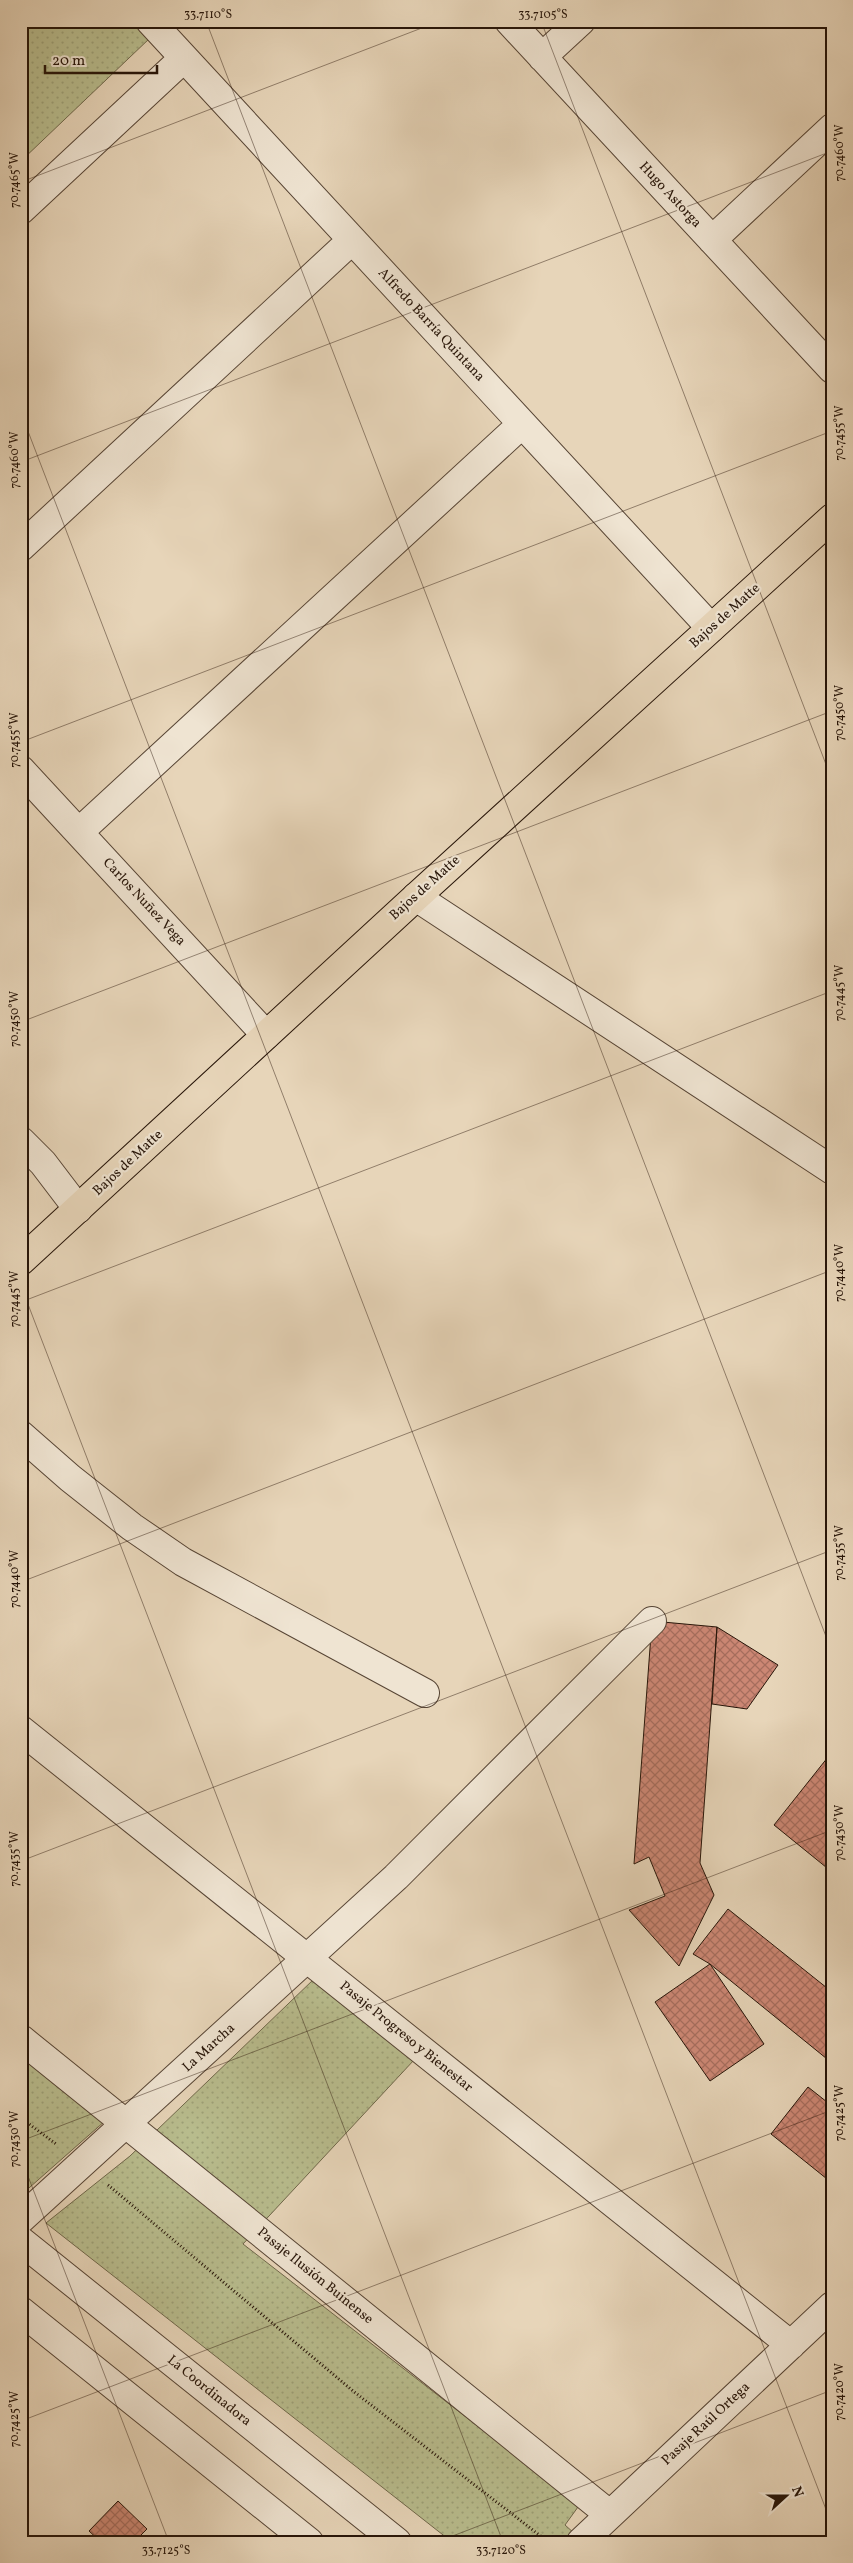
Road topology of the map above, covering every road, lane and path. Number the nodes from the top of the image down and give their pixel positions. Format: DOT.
graph roads {
  1 [pos="150,21"];
  2 [pos="509,21"];
  3 [pos="581,21"];
  4 [pos="542,57"];
  5 [pos="184,58"];
  6 [pos="832,128"];
  7 [pos="21,210"];
  8 [pos="352,240"];
  9 [pos="712,240"];
  10 [pos="832,369"];
  11 [pos="522,424"];
  12 [pos="832,518"];
  13 [pos="21,547"];
  14 [pos="711,628"];
  15 [pos="21,770"];
  16 [pos="79,832"];
  17 [pos="416,897"];
  18 [pos="266,1035"];
  19 [pos="21,1140"];
  20 [pos="832,1170"];
  21 [pos="78,1209"];
  22 [pos="21,1261"];
  23 [pos="21,1435"];
  24 [pos="652,1621"];
  25 [pos="425,1693"];
  26 [pos="21,1730"];
  27 [pos="307,1958"];
  28 [pos="21,2039"];
  29 [pos="21,2118"];
  30 [pos="126,2123"];
  31 [pos="83,2163"];
  32 [pos="21,2219"];
  33 [pos="21,2241"];
  34 [pos="832,2306"];
  35 [pos="21,2312"];
  36 [pos="791,2345"];
  37 [pos="609,2514"];
  38 [pos="309,2542"];
  39 [pos="397,2542"];
  40 [pos="548,2542"];
  41 [pos="581,2542"];
  1 -- 5 [label="street, Alfredo Barría Quintana"];
  2 -- 4 [label="street, Hugo Astorga"];
  3 -- 4 [label="street"];
  4 -- 9 [label="street, Hugo Astorga"];
  5 -- 7 [label="street"];
  5 -- 8 [label="street, Alfredo Barría Quintana"];
  6 -- 9 [label="street"];
  8 -- 11 [label="street, Alfredo Barría Quintana"];
  8 -- 13 [label="street"];
  9 -- 10 [label="street, Hugo Astorga"];
  11 -- 14 [label="street, Alfredo Barría Quintana"];
  11 -- 16 [label="street"];
  12 -- 14 [label="main road, Bajos de Matte"];
  14 -- 17 [label="main road, Bajos de Matte"];
  15 -- 16 [label="street, Carlos Nuñez Vega"];
  16 -- 18 [label="street, Carlos Nuñez Vega"];
  17 -- 18 [label="main road, Bajos de Matte"];
  17 -- 20 [label="street"];
  18 -- 21 [label="main road, Bajos de Matte"];
  19 -- 21 [label="street"];
  21 -- 22 [label="main road, Bajos de Matte"];
  23 -- 25 [label="street"];
  24 -- 27 [label="street, La Marcha"];
  26 -- 27 [label="street, Pasaje Progreso y Bienestar"];
  27 -- 30 [label="street, La Marcha"];
  27 -- 36 [label="street, Pasaje Progreso y Bienestar"];
  28 -- 30 [label="street, Pasaje Ilusión Buinense"];
  29 -- 31 [label="path"];
  30 -- 31 [label="street, La Marcha"];
  30 -- 37 [label="street, Pasaje Ilusión Buinense"];
  31 -- 32 [label="street, La Marcha"];
  31 -- 40 [label="path"];
  33 -- 39 [label="street, La Coordinadora"];
  34 -- 36 [label="street, Pasaje Raúl Ortega"];
  35 -- 38 [label="street"];
  36 -- 37 [label="street, Pasaje Raúl Ortega"];
  37 -- 41 [label="street, Pasaje Raúl Ortega"];
}
